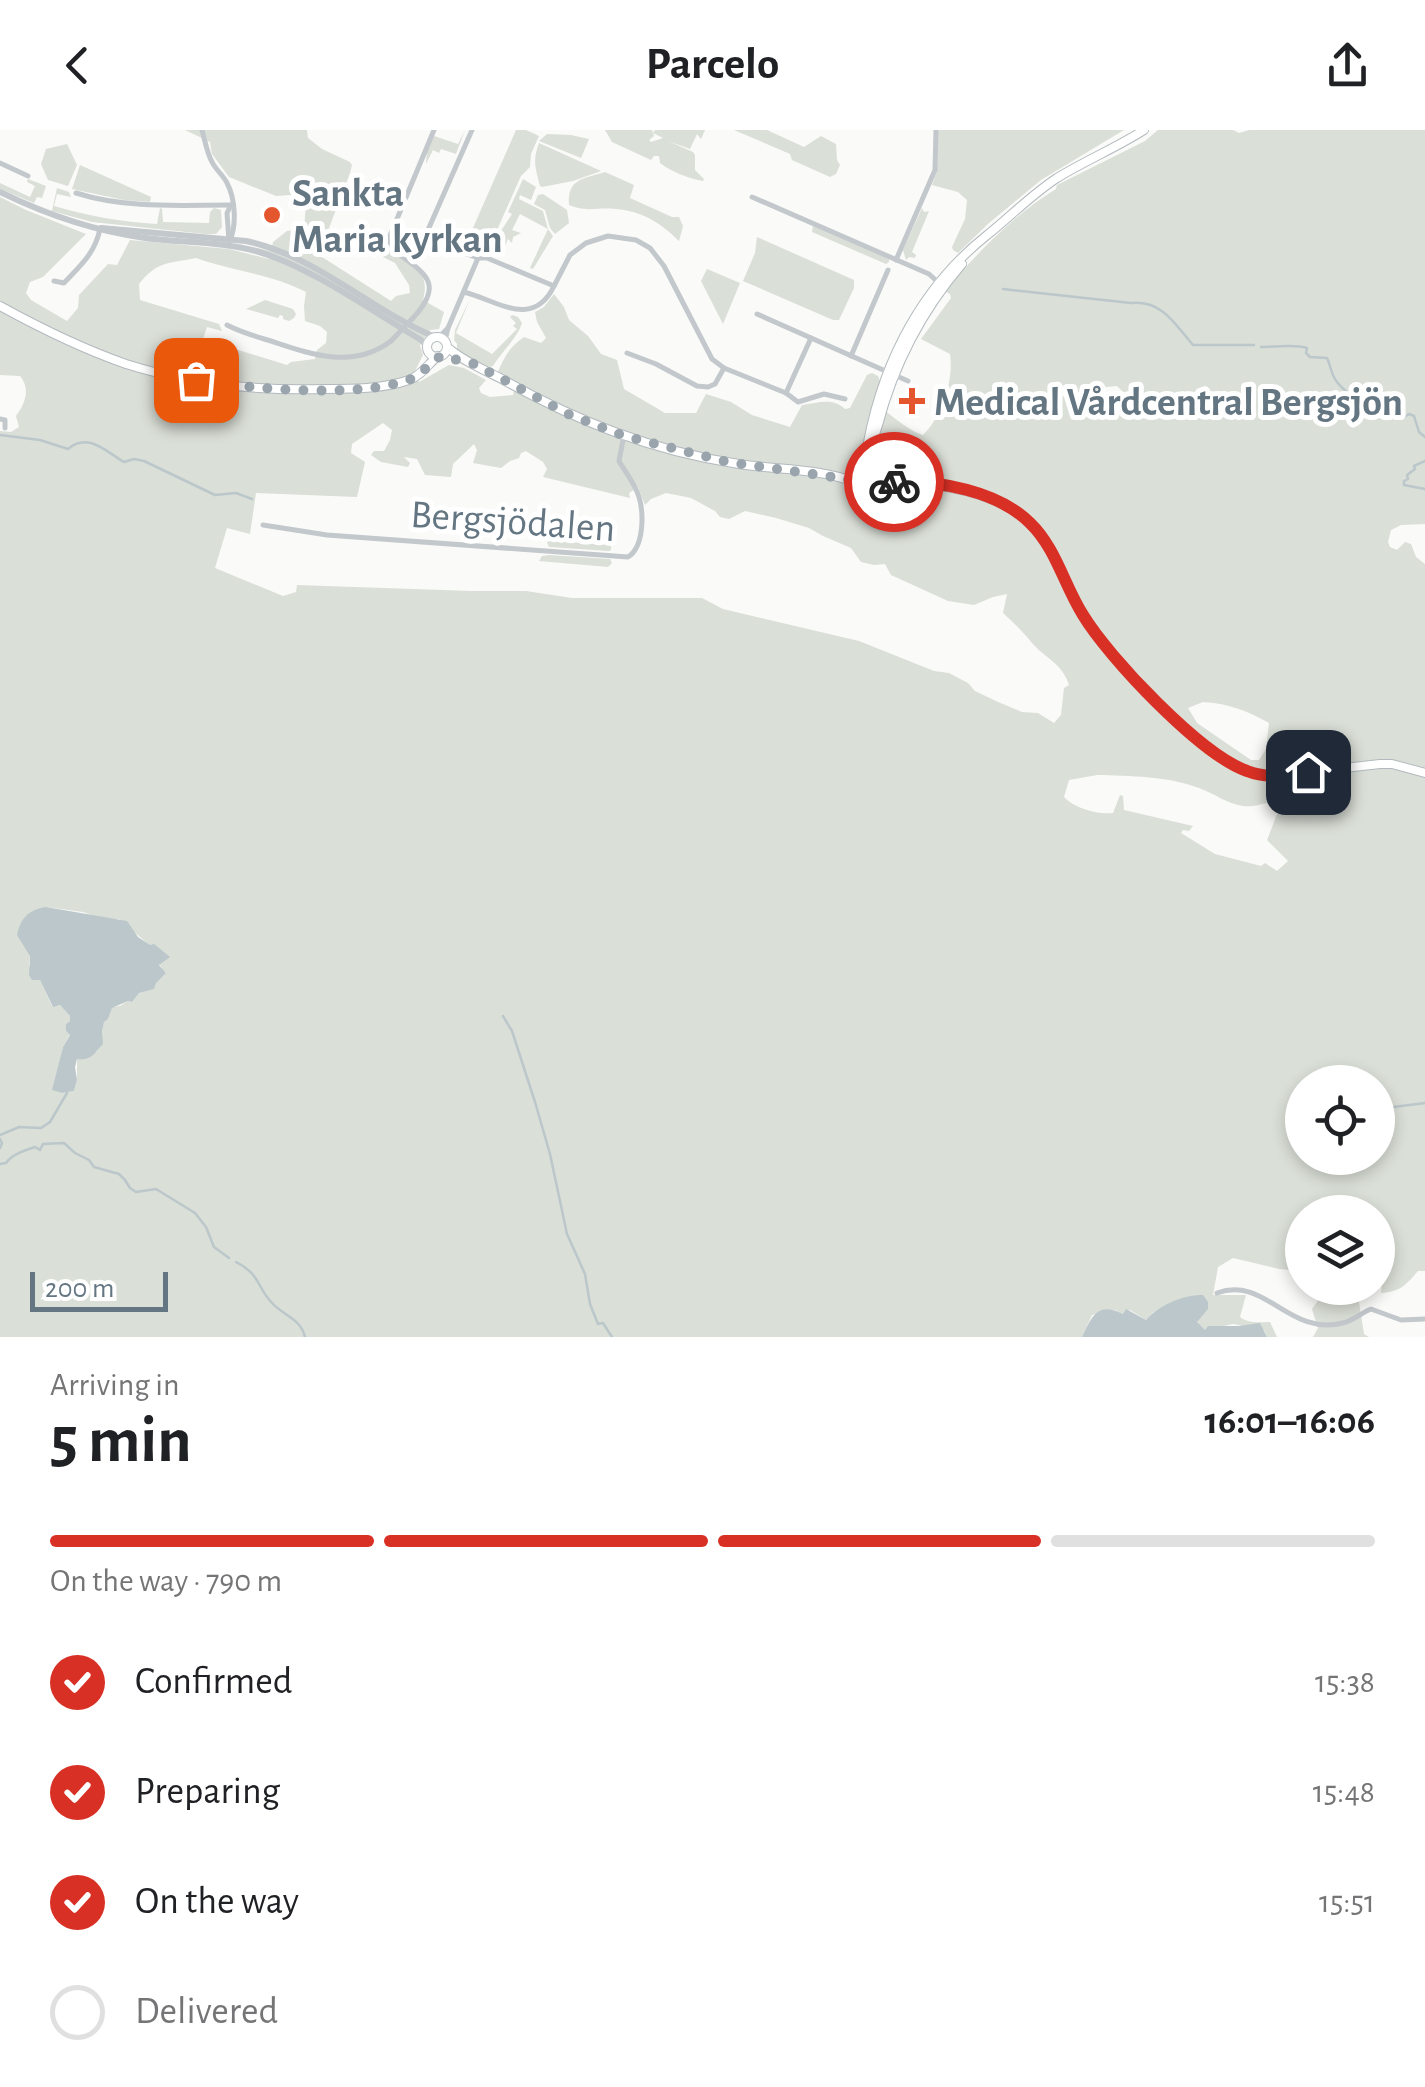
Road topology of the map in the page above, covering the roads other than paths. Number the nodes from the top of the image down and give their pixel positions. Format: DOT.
graph roads {
  1 [pos="202,130"];
  2 [pos="434,130"];
  3 [pos="472,130"];
  4 [pos="936,130"];
  5 [pos="1135,130"];
  6 [pos="1144,130"];
  7 [pos="1111,148"];
  8 [pos="0,163"];
  9 [pos="28,176"];
  10 [pos="0,192"];
  11 [pos="76,194"];
  12 [pos="752,198"];
  13 [pos="231,204"];
  14 [pos="231,228"];
  15 [pos="100,229"];
  16 [pos="217,238"];
  17 [pos="424,238"];
  18 [pos="246,241"];
  19 [pos="229,243"];
  20 [pos="478,258"];
  21 [pos="408,259"];
  22 [pos="896,260"];
  23 [pos="888,270"];
  24 [pos="54,281"];
  25 [pos="941,285"];
  26 [pos="554,286"];
  27 [pos="464,292"];
  28 [pos="0,306"];
  29 [pos="757,314"];
  30 [pos="227,325"];
  31 [pos="810,338"];
  32 [pos="442,340"];
  33 [pos="434,353"];
  34 [pos="627,353"];
  35 [pos="851,356"];
  36 [pos="474,364"];
  37 [pos="724,368"];
  38 [pos="890,373"];
  39 [pos="908,381"];
  40 [pos="786,393"];
  41 [pos="845,399"];
  42 [pos="624,436"];
  43 [pos="858,470"];
  44 [pos="872,473"];
  45 [pos="826,475"];
  46 [pos="854,482"];
  47 [pos="906,482"];
  48 [pos="871,485"];
  49 [pos="263,525"];
  50 [pos="1425,772"];
  51 [pos="1216,1293"];
  52 [pos="1425,1319"];
  1 -- 13 [label="street"];
  2 -- 21 [label="street"];
  3 -- 17 [label="street"];
  4 -- 22 [label="street"];
  5 -- 7 [label="main road"];
  6 -- 7 [label="main road"];
  7 -- 25 [label="main road"];
  8 -- 9 [label="street"];
  10 -- 15 [label="street"];
  11 -- 13 [label="street"];
  12 -- 22 [label="street"];
  13 -- 14 [label="street"];
  14 -- 16 [label="street"];
  14 -- 18 [label="street"];
  14 -- 19 [label="street"];
  15 -- 16 [label="street"];
  15 -- 19 [label="street"];
  15 -- 24 [label="street"];
  16 -- 19 [label="street"];
  17 -- 20 [label="street"];
  17 -- 21 [label="street"];
  18 -- 19 [label="street"];
  18 -- 32 [label="street"];
  19 -- 33 [label="street"];
  20 -- 26 [label="street"];
  20 -- 27 [label="street"];
  21 -- 30 [label="street, bridge"];
  22 -- 25 [label="street"];
  23 -- 35 [label="street"];
  25 -- 38 [label="main road"];
  26 -- 27 [label="street"];
  26 -- 37 [label="street"];
  27 -- 32 [label="street"];
  28 -- 33 [label="main road"];
  29 -- 31 [label="street"];
  31 -- 35 [label="street"];
  31 -- 40 [label="street"];
  32 -- 33 [label="main road"];
  32 -- 33 [label="main road"];
  32 -- 36 [label="main road"];
  33 -- 36 [label="main road"];
  34 -- 37 [label="street"];
  35 -- 38 [label="street"];
  36 -- 42 [label="main road"];
  37 -- 40 [label="street"];
  38 -- 39 [label="street"];
  38 -- 43 [label="main road"];
  38 -- 44 [label="main road"];
  40 -- 41 [label="street"];
  42 -- 45 [label="main road"];
  42 -- 49 [label="street, Bergsjödalen"];
  43 -- 44 [label="main road"];
  43 -- 45 [label="main road"];
  43 -- 46 [label="main road"];
  44 -- 47 [label="main road"];
  44 -- 48 [label="main road"];
  45 -- 46 [label="main road"];
  46 -- 48 [label="main road"];
  47 -- 48 [label="main road"];
  47 -- 50 [label="main road"];
  51 -- 52 [label="street"];
}
